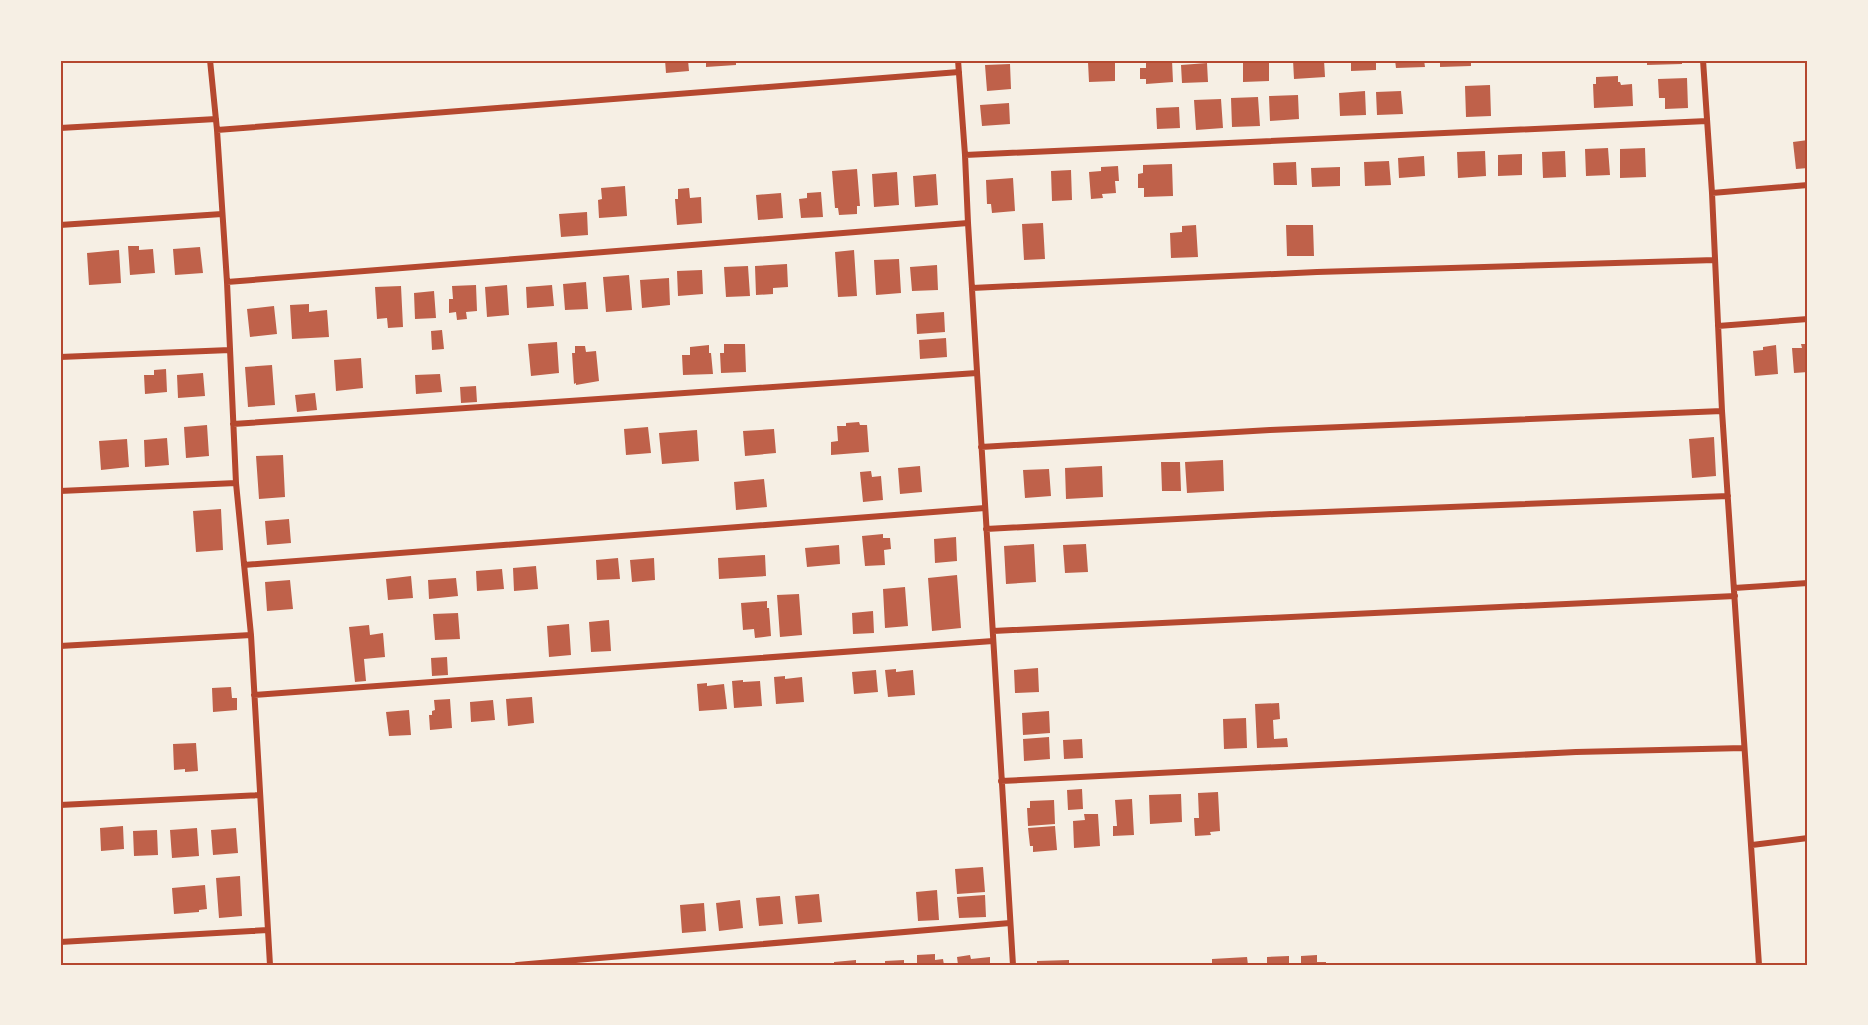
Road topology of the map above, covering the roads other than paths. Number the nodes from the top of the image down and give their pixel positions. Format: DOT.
graph roads {
  1 [pos="210,60"];
  2 [pos="958,60"];
  3 [pos="1703,60"];
  4 [pos="959,72"];
  5 [pos="216,119"];
  6 [pos="1707,121"];
  7 [pos="60,128"];
  8 [pos="217,130"];
  9 [pos="965,155"];
  10 [pos="1808,185"];
  11 [pos="1712,192"];
  12 [pos="222,214"];
  13 [pos="968,223"];
  14 [pos="60,225"];
  15 [pos="1715,260"];
  16 [pos="227,282"];
  17 [pos="972,288"];
  18 [pos="1808,320"];
  19 [pos="1718,326"];
  20 [pos="230,350"];
  21 [pos="60,357"];
  22 [pos="977,373"];
  23 [pos="1722,411"];
  24 [pos="233,424"];
  25 [pos="981,447"];
  26 [pos="237,483"];
  27 [pos="60,491"];
  28 [pos="1728,496"];
  29 [pos="985,508"];
  30 [pos="986,530"];
  31 [pos="244,566"];
  32 [pos="1808,583"];
  33 [pos="1734,588"];
  34 [pos="1735,596"];
  35 [pos="993,631"];
  36 [pos="251,635"];
  37 [pos="993,641"];
  38 [pos="60,646"];
  39 [pos="254,695"];
  40 [pos="1744,748"];
  41 [pos="1001,781"];
  42 [pos="260,795"];
  43 [pos="60,805"];
  44 [pos="1808,838"];
  45 [pos="1752,845"];
  46 [pos="1010,923"];
  47 [pos="268,930"];
  48 [pos="60,942"];
  49 [pos="270,965"];
  50 [pos="517,965"];
  51 [pos="1013,965"];
  52 [pos="1759,965"];
  1 -- 5 [label="street"];
  2 -- 4 [label="street"];
  3 -- 6 [label="street"];
  4 -- 8 [label="street"];
  4 -- 9 [label="street"];
  5 -- 7 [label="street"];
  5 -- 8 [label="street"];
  6 -- 9 [label="street"];
  6 -- 11 [label="street"];
  8 -- 12 [label="street"];
  9 -- 13 [label="street"];
  10 -- 11 [label="street"];
  11 -- 15 [label="street"];
  12 -- 14 [label="street"];
  12 -- 16 [label="street"];
  13 -- 16 [label="street"];
  13 -- 17 [label="street"];
  15 -- 17 [label="street"];
  15 -- 19 [label="street"];
  16 -- 20 [label="street"];
  17 -- 22 [label="street"];
  18 -- 19 [label="street"];
  19 -- 23 [label="street"];
  20 -- 21 [label="street"];
  20 -- 24 [label="street"];
  22 -- 24 [label="street"];
  22 -- 25 [label="street"];
  23 -- 25 [label="street"];
  23 -- 28 [label="street"];
  24 -- 26 [label="street"];
  25 -- 29 [label="street"];
  26 -- 27 [label="street"];
  26 -- 31 [label="street"];
  28 -- 30 [label="street"];
  28 -- 33 [label="street"];
  29 -- 30 [label="street"];
  29 -- 31 [label="street"];
  30 -- 35 [label="street"];
  31 -- 36 [label="street"];
  32 -- 33 [label="street"];
  33 -- 34 [label="street"];
  34 -- 35 [label="street"];
  34 -- 40 [label="street"];
  35 -- 37 [label="street"];
  36 -- 38 [label="street"];
  36 -- 39 [label="street"];
  37 -- 39 [label="street"];
  37 -- 41 [label="street"];
  39 -- 42 [label="street"];
  40 -- 41 [label="street"];
  40 -- 45 [label="street"];
  41 -- 46 [label="street"];
  42 -- 43 [label="street"];
  42 -- 47 [label="street"];
  44 -- 45 [label="street"];
  45 -- 52 [label="street"];
  46 -- 50 [label="street"];
  46 -- 51 [label="street"];
  47 -- 48 [label="street"];
  47 -- 49 [label="street"];
}
